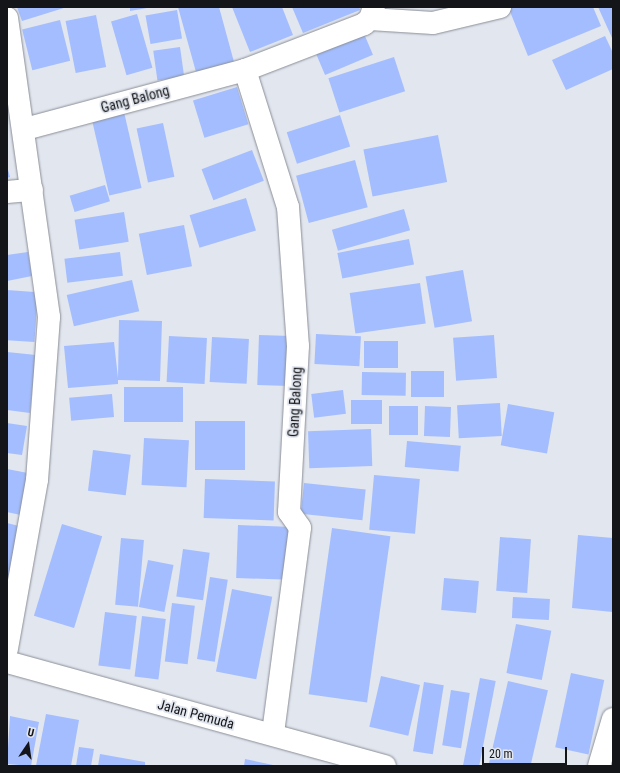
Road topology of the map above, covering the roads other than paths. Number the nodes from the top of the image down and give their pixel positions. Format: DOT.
graph roads {
  1 [pos="500,7"];
  2 [pos="372,13"];
  3 [pos="7,18"];
  4 [pos="245,70"];
  5 [pos="25,129"];
  6 [pos="32,190"];
  7 [pos="7,192"];
  8 [pos="7,649"];
  9 [pos="7,662"];
  10 [pos="613,719"];
  11 [pos="273,734"];
  12 [pos="348,761"];
  13 [pos="385,766"];
  14 [pos="599,766"];
  1 -- 2 [label="street"];
  2 -- 4 [label="street, Gang Balong"];
  3 -- 5 [label="street"];
  4 -- 5 [label="street, Gang Balong"];
  4 -- 11 [label="street, Gang Balong"];
  5 -- 6 [label="street"];
  6 -- 7 [label="street"];
  6 -- 8 [label="street"];
  9 -- 11 [label="street, Jalan Pemuda"];
  10 -- 14 [label="street"];
  11 -- 12 [label="street, Jalan Pemuda"];
  12 -- 13 [label="street, Jalan Pemuda"];
}
